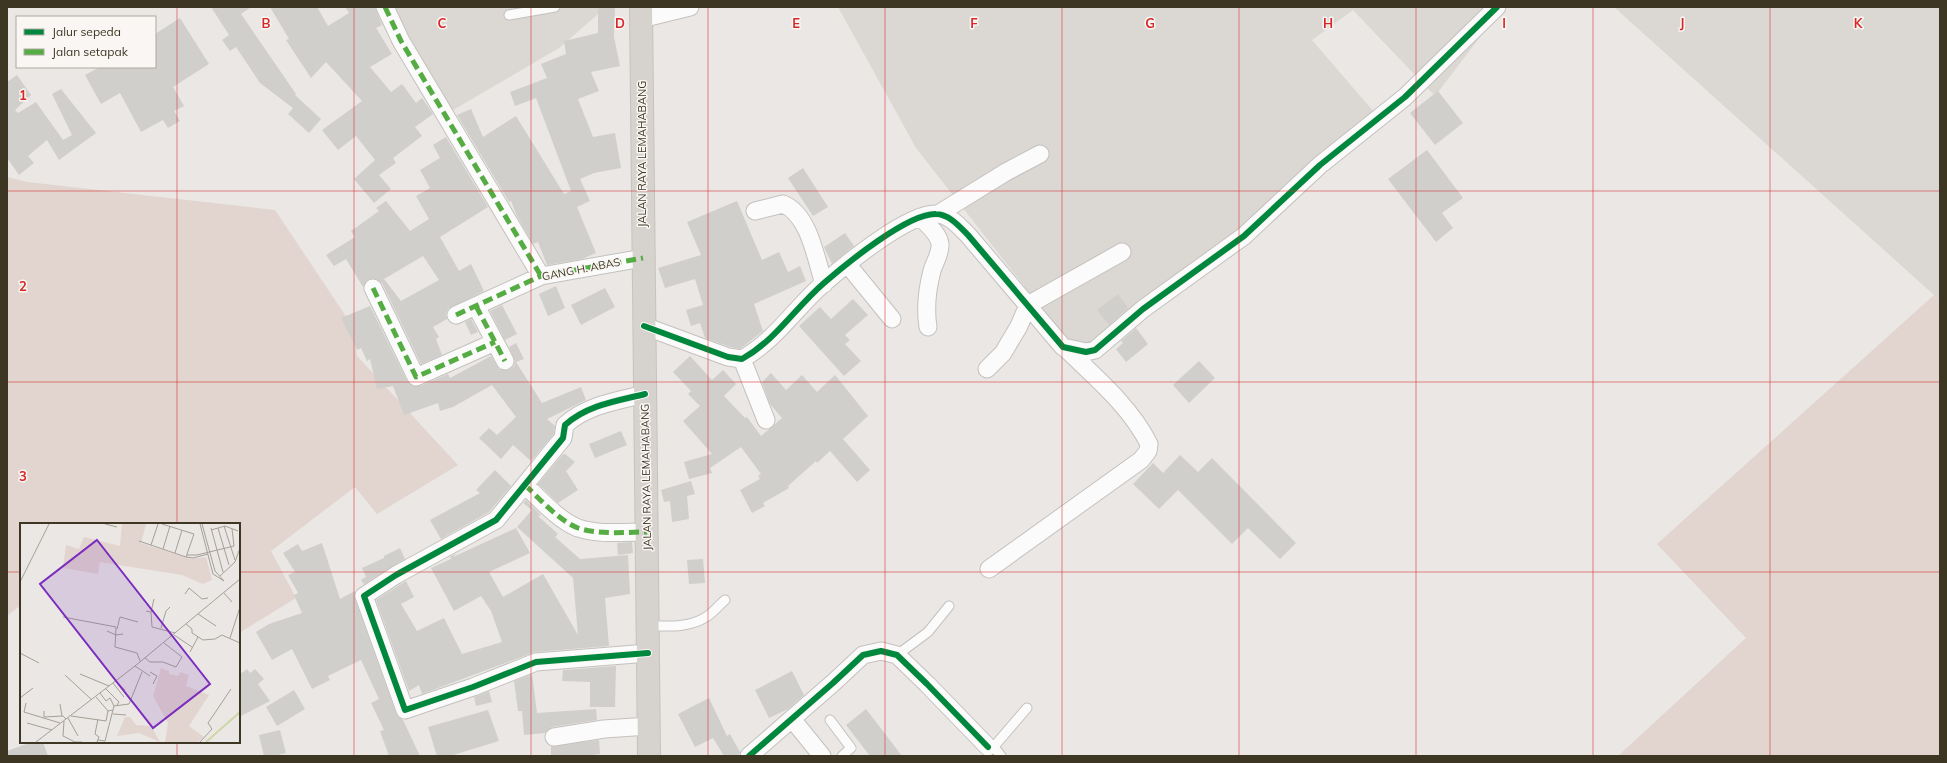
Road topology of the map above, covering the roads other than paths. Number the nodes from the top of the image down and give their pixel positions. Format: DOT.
graph roads {
  1 [pos="385,7"];
  2 [pos="555,7"];
  3 [pos="690,7"];
  4 [pos="1498,7"];
  5 [pos="641,13"];
  6 [pos="510,15"];
  7 [pos="1040,154"];
  8 [pos="755,212"];
  9 [pos="938,214"];
  10 [pos="920,217"];
  11 [pos="1122,252"];
  12 [pos="643,258"];
  13 [pos="848,265"];
  14 [pos="541,276"];
  15 [pos="824,284"];
  16 [pos="374,288"];
  17 [pos="1028,305"];
  18 [pos="476,306"];
  19 [pos="456,315"];
  20 [pos="892,319"];
  21 [pos="644,326"];
  22 [pos="928,327"];
  23 [pos="495,342"];
  24 [pos="1063,347"];
  25 [pos="742,359"];
  26 [pos="505,361"];
  27 [pos="987,369"];
  28 [pos="645,394"];
  29 [pos="766,420"];
  30 [pos="525,485"];
  31 [pos="647,532"];
  32 [pos="989,570"];
  33 [pos="725,600"];
  34 [pos="949,606"];
  35 [pos="648,626"];
  36 [pos="648,653"];
  37 [pos="897,655"];
  38 [pos="1027,708"];
  39 [pos="792,719"];
  40 [pos="830,720"];
  41 [pos="649,726"];
  42 [pos="554,737"];
  43 [pos="994,750"];
  44 [pos="649,756"];
  45 [pos="749,756"];
  46 [pos="822,756"];
  47 [pos="842,756"];
  1 -- 14 [label="street"];
  2 -- 6 [label="lane"];
  3 -- 5 [label="street"];
  4 -- 24 [label="street"];
  5 -- 12 [label="main road, JALAN RAYA LEMAHABANG"];
  7 -- 9 [label="street"];
  8 -- 15 [label="street"];
  9 -- 10 [label="street"];
  9 -- 17 [label="street"];
  10 -- 13 [label="street"];
  10 -- 22 [label="street"];
  11 -- 17 [label="street"];
  12 -- 14 [label="street, GANG H. ABAS"];
  12 -- 21 [label="main road, JALAN RAYA LEMAHABANG"];
  13 -- 15 [label="street"];
  13 -- 20 [label="street"];
  14 -- 18 [label="street, GANG H. ABAS"];
  15 -- 25 [label="street"];
  16 -- 23 [label="street"];
  17 -- 24 [label="street"];
  17 -- 27 [label="street"];
  18 -- 19 [label="street, GANG H. ABAS"];
  18 -- 23 [label="street"];
  21 -- 25 [label="street"];
  21 -- 28 [label="main road, JALAN RAYA LEMAHABANG"];
  23 -- 26 [label="street"];
  24 -- 32 [label="street"];
  25 -- 29 [label="street"];
  28 -- 30 [label="street"];
  28 -- 31 [label="main road, JALAN RAYA LEMAHABANG"];
  30 -- 31 [label="street"];
  30 -- 36 [label="street"];
  31 -- 35 [label="main road, JALAN RAYA LEMAHABANG"];
  33 -- 35 [label="lane"];
  34 -- 37 [label="lane"];
  35 -- 36 [label="main road, JALAN RAYA LEMAHABANG"];
  36 -- 41 [label="main road, JALAN RAYA LEMAHABANG"];
  37 -- 39 [label="street"];
  37 -- 43 [label="street"];
  38 -- 43 [label="lane"];
  39 -- 45 [label="street"];
  39 -- 46 [label="street"];
  40 -- 47 [label="lane"];
  41 -- 42 [label="street"];
  41 -- 44 [label="main road, JALAN RAYA LEMAHABANG"];
}
